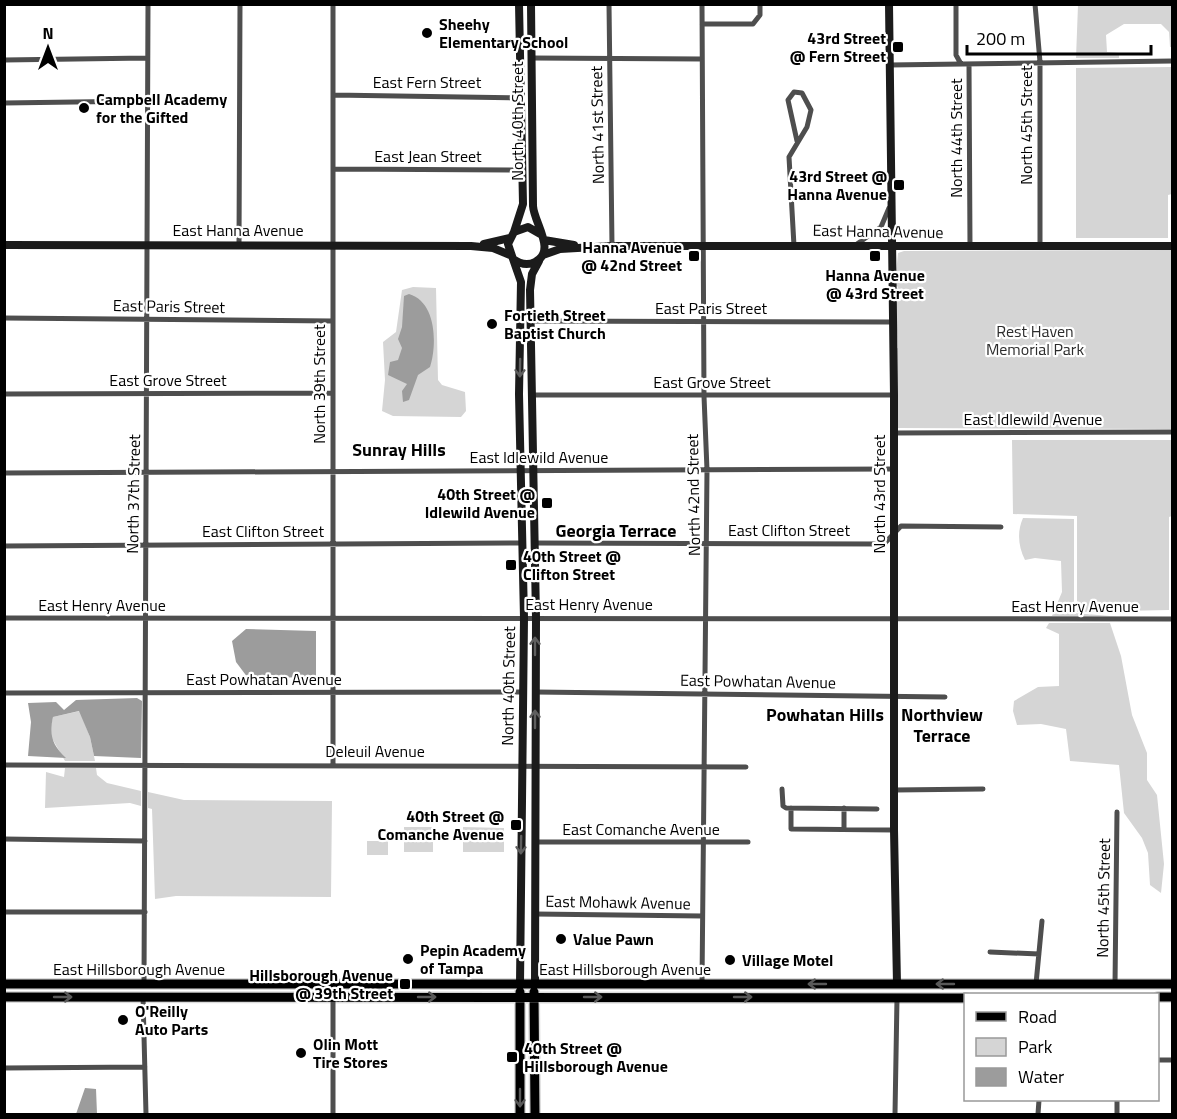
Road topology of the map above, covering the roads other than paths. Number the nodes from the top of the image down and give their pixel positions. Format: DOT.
graph roads {
  1 [pos="148,4"];
  2 [pos="240,4"];
  3 [pos="333,4"];
  4 [pos="519,4"];
  5 [pos="531,4"];
  6 [pos="609,4"];
  7 [pos="702,4"];
  8 [pos="760,4"];
  9 [pos="889,4"];
  10 [pos="956,4"];
  11 [pos="1035,4"];
  12 [pos="702,24"];
  13 [pos="147,58"];
  14 [pos="532,58"];
  15 [pos="609,58"];
  16 [pos="702,59"];
  17 [pos="4,60"];
  18 [pos="1173,60"];
  19 [pos="1040,62"];
  20 [pos="961,64"];
  21 [pos="969,64"];
  22 [pos="890,65"];
  23 [pos="333,95"];
  24 [pos="520,98"];
  25 [pos="146,101"];
  26 [pos="4,103"];
  27 [pos="532,128"];
  28 [pos="797,141"];
  29 [pos="333,169"];
  30 [pos="522,170"];
  31 [pos="891,201"];
  32 [pos="512,235"];
  33 [pos="543,237"];
  34 [pos="239,244"];
  35 [pos="333,245"];
  36 [pos="4,246"];
  37 [pos="147,246"];
  38 [pos="471,246"];
  39 [pos="583,246"];
  40 [pos="612,246"];
  41 [pos="704,246"];
  42 [pos="794,246"];
  43 [pos="850,246"];
  44 [pos="1040,246"];
  45 [pos="1173,246"];
  46 [pos="892,247"];
  47 [pos="970,247"];
  48 [pos="511,257"];
  49 [pos="541,258"];
  50 [pos="4,318"];
  51 [pos="148,319"];
  52 [pos="333,321"];
  53 [pos="532,321"];
  54 [pos="704,321"];
  55 [pos="891,322"];
  56 [pos="332,393"];
  57 [pos="4,394"];
  58 [pos="147,394"];
  59 [pos="531,395"];
  60 [pos="894,395"];
  61 [pos="704,396"];
  62 [pos="1173,432"];
  63 [pos="893,433"];
  64 [pos="332,469"];
  65 [pos="894,469"];
  66 [pos="532,470"];
  67 [pos="707,470"];
  68 [pos="147,471"];
  69 [pos="520,471"];
  70 [pos="4,472"];
  71 [pos="1001,527"];
  72 [pos="894,535"];
  73 [pos="522,543"];
  74 [pos="534,543"];
  75 [pos="707,543"];
  76 [pos="146,544"];
  77 [pos="332,544"];
  78 [pos="4,546"];
  79 [pos="4,618"];
  80 [pos="146,618"];
  81 [pos="332,618"];
  82 [pos="524,618"];
  83 [pos="536,618"];
  84 [pos="706,618"];
  85 [pos="893,619"];
  86 [pos="1173,619"];
  87 [pos="523,692"];
  88 [pos="535,692"];
  89 [pos="4,693"];
  90 [pos="145,693"];
  91 [pos="333,693"];
  92 [pos="705,694"];
  93 [pos="893,696"];
  94 [pos="945,697"];
  95 [pos="144,764"];
  96 [pos="333,764"];
  97 [pos="4,765"];
  98 [pos="522,765"];
  99 [pos="535,765"];
  100 [pos="704,767"];
  101 [pos="746,767"];
  102 [pos="782,789"];
  103 [pos="983,789"];
  104 [pos="895,790"];
  105 [pos="791,808"];
  106 [pos="844,808"];
  107 [pos="878,809"];
  108 [pos="1117,812"];
  109 [pos="844,829"];
  110 [pos="894,830"];
  111 [pos="4,839"];
  112 [pos="145,841"];
  113 [pos="535,842"];
  114 [pos="748,842"];
  115 [pos="702,844"];
  116 [pos="4,912"];
  117 [pos="145,912"];
  118 [pos="535,914"];
  119 [pos="702,916"];
  120 [pos="1042,921"];
  121 [pos="990,952"];
  122 [pos="1039,954"];
  123 [pos="4,984"];
  124 [pos="144,984"];
  125 [pos="358,984"];
  126 [pos="520,984"];
  127 [pos="535,984"];
  128 [pos="702,984"];
  129 [pos="897,984"];
  130 [pos="918,984"];
  131 [pos="1036,984"];
  132 [pos="1115,984"];
  133 [pos="1173,984"];
  134 [pos="175,985"];
  135 [pos="262,985"];
  136 [pos="4,997"];
  137 [pos="250,997"];
  138 [pos="333,997"];
  139 [pos="520,997"];
  140 [pos="534,997"];
  141 [pos="116,998"];
  142 [pos="144,998"];
  143 [pos="876,998"];
  144 [pos="897,998"];
  145 [pos="964,998"];
  146 [pos="145,1067"];
  147 [pos="4,1068"];
  148 [pos="146,1114"];
  149 [pos="333,1114"];
  150 [pos="520,1114"];
  151 [pos="535,1114"];
  152 [pos="895,1114"];
  1 -- 13 [label="street, North 37th Street"];
  2 -- 34 [label="street"];
  3 -- 23 [label="street, North 39th Street"];
  4 -- 24 [label="street, North 40th Street"];
  5 -- 14 [label="street, North 40th Street"];
  6 -- 15 [label="street, North 41st Street"];
  7 -- 12 [label="street, North 42nd Street"];
  8 -- 12 [label="street"];
  9 -- 22 [label="street, North 43rd Street"];
  10 -- 20 [label="street, North 44th Street"];
  11 -- 19 [label="street, North 45th Street"];
  12 -- 16 [label="street, North 42nd Street"];
  13 -- 17 [label="street"];
  13 -- 25 [label="street, North 37th Street"];
  14 -- 15 [label="street"];
  14 -- 27 [label="street, North 40th Street"];
  15 -- 16 [label="street"];
  15 -- 40 [label="street, North 41st Street"];
  16 -- 41 [label="street, North 42nd Street"];
  18 -- 19 [label="street"];
  19 -- 21 [label="street"];
  19 -- 44 [label="street, North 45th Street"];
  20 -- 21 [label="street"];
  20 -- 22 [label="street"];
  21 -- 47 [label="street, North 44th Street"];
  22 -- 31 [label="street, North 43rd Street"];
  23 -- 24 [label="street, East Fern Street"];
  23 -- 29 [label="street, North 39th Street"];
  24 -- 27 [label="street"];
  24 -- 30 [label="street, North 40th Street"];
  25 -- 26 [label="street"];
  25 -- 37 [label="street, North 37th Street"];
  27 -- 33 [label="street, North 40th Street"];
  28 -- 28 [label="street"];
  28 -- 42 [label="street"];
  29 -- 30 [label="street, East Jean Street"];
  29 -- 35 [label="street, North 39th Street"];
  30 -- 32 [label="street, North 40th Street"];
  31 -- 43 [label="street"];
  31 -- 46 [label="street, North 43rd Street"];
  32 -- 33 [label="street"];
  32 -- 38 [label="street, East Hanna Avenue"];
  32 -- 48 [label="street"];
  33 -- 39 [label="street, East Hanna Avenue"];
  33 -- 49 [label="street"];
  34 -- 35 [label="street, East Hanna Avenue"];
  34 -- 37 [label="street, East Hanna Avenue"];
  35 -- 38 [label="street, East Hanna Avenue"];
  35 -- 52 [label="street, North 39th Street"];
  36 -- 37 [label="street, East Hanna Avenue"];
  37 -- 51 [label="street, North 37th Street"];
  38 -- 48 [label="street, East Hanna Avenue"];
  39 -- 40 [label="street, East Hanna Avenue"];
  39 -- 49 [label="street, East Hanna Avenue"];
  40 -- 41 [label="street, East Hanna Avenue"];
  41 -- 42 [label="street, East Hanna Avenue"];
  41 -- 54 [label="street, North 42nd Street"];
  42 -- 43 [label="street, East Hanna Avenue"];
  43 -- 46 [label="street, East Hanna Avenue"];
  44 -- 45 [label="street, East Hanna Avenue"];
  44 -- 47 [label="street, East Hanna Avenue"];
  46 -- 47 [label="street, East Hanna Avenue"];
  46 -- 55 [label="street, North 43rd Street"];
  48 -- 49 [label="street"];
  48 -- 69 [label="street, North 40th Street, one-way"];
  49 -- 53 [label="street, North 40th Street"];
  50 -- 51 [label="street, East Paris Street"];
  51 -- 52 [label="street, East Paris Street"];
  51 -- 58 [label="street, North 37th Street"];
  52 -- 56 [label="street, North 39th Street"];
  53 -- 54 [label="street, East Paris Street"];
  53 -- 59 [label="street, North 40th Street"];
  54 -- 55 [label="street, East Paris Street"];
  54 -- 61 [label="street, North 42nd Street"];
  55 -- 60 [label="street, North 43rd Street"];
  56 -- 58 [label="street, East Grove Street"];
  56 -- 64 [label="street, North 39th Street"];
  57 -- 58 [label="street, East Grove Street"];
  58 -- 68 [label="street, North 37th Street"];
  59 -- 61 [label="street, East Grove Street"];
  59 -- 66 [label="street, North 40th Street"];
  60 -- 61 [label="street, East Grove Street"];
  60 -- 63 [label="street, North 43rd Street"];
  61 -- 67 [label="street, North 42nd Street"];
  62 -- 63 [label="street, East Idlewild Avenue"];
  63 -- 65 [label="street, North 43rd Street"];
  64 -- 68 [label="street, East Idlewild Avenue"];
  64 -- 69 [label="street, East Idlewild Avenue"];
  64 -- 77 [label="street, North 39th Street"];
  65 -- 67 [label="street, East Idlewild Avenue"];
  65 -- 72 [label="street, North 43rd Street"];
  66 -- 67 [label="street, East Idlewild Avenue"];
  66 -- 69 [label="street, East Idlewild Avenue"];
  66 -- 74 [label="street, North 40th Street"];
  67 -- 75 [label="street, North 42nd Street"];
  68 -- 70 [label="street, East Idlewild Avenue"];
  68 -- 76 [label="street, North 37th Street"];
  69 -- 73 [label="street, North 40th Street"];
  71 -- 72 [label="street, East Clifton Street"];
  72 -- 75 [label="street, East Clifton Street"];
  72 -- 85 [label="street, North 43rd Street"];
  73 -- 77 [label="street, East Clifton Street"];
  73 -- 82 [label="street, North 40th Street"];
  74 -- 75 [label="street, East Clifton Street"];
  74 -- 83 [label="street, North 40th Street"];
  75 -- 84 [label="street, North 42nd Street"];
  76 -- 77 [label="street, East Clifton Street"];
  76 -- 78 [label="street, East Clifton Street"];
  76 -- 80 [label="street, North 37th Street"];
  77 -- 81 [label="street, North 39th Street"];
  79 -- 80 [label="street, East Henry Avenue"];
  80 -- 81 [label="street, East Henry Avenue"];
  80 -- 90 [label="street, North 37th Street"];
  81 -- 82 [label="street, East Henry Avenue"];
  81 -- 91 [label="street, North 39th Street"];
  82 -- 83 [label="street, East Henry Avenue"];
  82 -- 87 [label="street, North 40th Street"];
  83 -- 84 [label="street, East Henry Avenue"];
  88 -- 83 [label="street, North 40th Street, one-way"];
  84 -- 85 [label="street, East Henry Avenue"];
  84 -- 92 [label="street, North 42nd Street"];
  85 -- 86 [label="street, East Henry Avenue"];
  85 -- 93 [label="street, North 43rd Street"];
  87 -- 91 [label="street, East Powhatan Avenue"];
  87 -- 98 [label="street, North 40th Street"];
  88 -- 92 [label="street, East Powhatan Avenue"];
  99 -- 88 [label="street, North 40th Street, one-way"];
  89 -- 90 [label="street, East Powhatan Avenue"];
  90 -- 91 [label="street, East Powhatan Avenue"];
  90 -- 95 [label="street, North 37th Street"];
  91 -- 96 [label="street, North 39th Street"];
  92 -- 93 [label="street, East Powhatan Avenue"];
  92 -- 100 [label="street, North 42nd Street"];
  93 -- 94 [label="street, East Powhatan Avenue"];
  93 -- 104 [label="street, North 43rd Street"];
  95 -- 96 [label="street, Deleuil Avenue"];
  95 -- 97 [label="street, Deleuil Avenue"];
  95 -- 112 [label="street, North 37th Street"];
  96 -- 98 [label="street, Deleuil Avenue"];
  98 -- 99 [label="street, Deleuil Avenue"];
  98 -- 126 [label="street, North 40th Street, one-way"];
  99 -- 100 [label="street, Deleuil Avenue"];
  99 -- 113 [label="street, North 40th Street"];
  100 -- 101 [label="street, Deleuil Avenue"];
  100 -- 115 [label="street, North 42nd Street"];
  102 -- 105 [label="street"];
  103 -- 104 [label="street"];
  104 -- 110 [label="street, North 43rd Street"];
  105 -- 106 [label="street"];
  105 -- 109 [label="street"];
  106 -- 107 [label="street"];
  106 -- 109 [label="street"];
  108 -- 132 [label="street, North 45th Street"];
  109 -- 110 [label="street"];
  110 -- 129 [label="street, North 43rd Street"];
  111 -- 112 [label="street"];
  112 -- 117 [label="street, North 37th Street"];
  113 -- 115 [label="street, East Comanche Avenue"];
  113 -- 118 [label="street, North 40th Street"];
  114 -- 115 [label="street, East Comanche Avenue"];
  115 -- 119 [label="street, North 42nd Street"];
  116 -- 117 [label="street"];
  117 -- 124 [label="street, North 37th Street"];
  118 -- 119 [label="street, East Mohawk Avenue"];
  118 -- 127 [label="street, North 40th Street"];
  119 -- 128 [label="street, North 42nd Street"];
  120 -- 122 [label="street"];
  121 -- 122 [label="street"];
  122 -- 131 [label="street"];
  123 -- 124 [label="main road, East Hillsborough Avenue"];
  124 -- 134 [label="main road, East Hillsborough Avenue"];
  124 -- 141 [label="main road"];
  125 -- 126 [label="main road, East Hillsborough Avenue"];
  125 -- 135 [label="main road, East Hillsborough Avenue"];
  125 -- 138 [label="main road"];
  126 -- 127 [label="main road, East Hillsborough Avenue"];
  126 -- 139 [label="main road, North 40th Street"];
  127 -- 128 [label="main road, East Hillsborough Avenue"];
  127 -- 140 [label="main road, North 40th Street"];
  129 -- 128 [label="main road, East Hillsborough Avenue, one-way"];
  129 -- 130 [label="main road, East Hillsborough Avenue"];
  129 -- 143 [label="main road"];
  131 -- 130 [label="main road, East Hillsborough Avenue, one-way"];
  130 -- 144 [label="main road"];
  131 -- 132 [label="main road, East Hillsborough Avenue"];
  132 -- 133 [label="main road, East Hillsborough Avenue"];
  134 -- 135 [label="main road, East Hillsborough Avenue"];
  134 -- 142 [label="main road"];
  135 -- 137 [label="main road"];
  136 -- 141 [label="main road, East Hillsborough Avenue, one-way"];
  137 -- 138 [label="main road, East Hillsborough Avenue"];
  137 -- 142 [label="main road, East Hillsborough Avenue"];
  138 -- 139 [label="main road, East Hillsborough Avenue, one-way"];
  138 -- 149 [label="street"];
  139 -- 140 [label="main road, East Hillsborough Avenue"];
  139 -- 150 [label="main road, North 40th Street, one-way"];
  140 -- 143 [label="main road, East Hillsborough Avenue, one-way"];
  140 -- 151 [label="main road, North 40th Street"];
  141 -- 142 [label="main road, East Hillsborough Avenue"];
  142 -- 146 [label="street"];
  143 -- 144 [label="main road, East Hillsborough Avenue"];
  144 -- 145 [label="main road, East Hillsborough Avenue"];
  144 -- 152 [label="street"];
  146 -- 147 [label="street"];
  146 -- 148 [label="street"];
}
